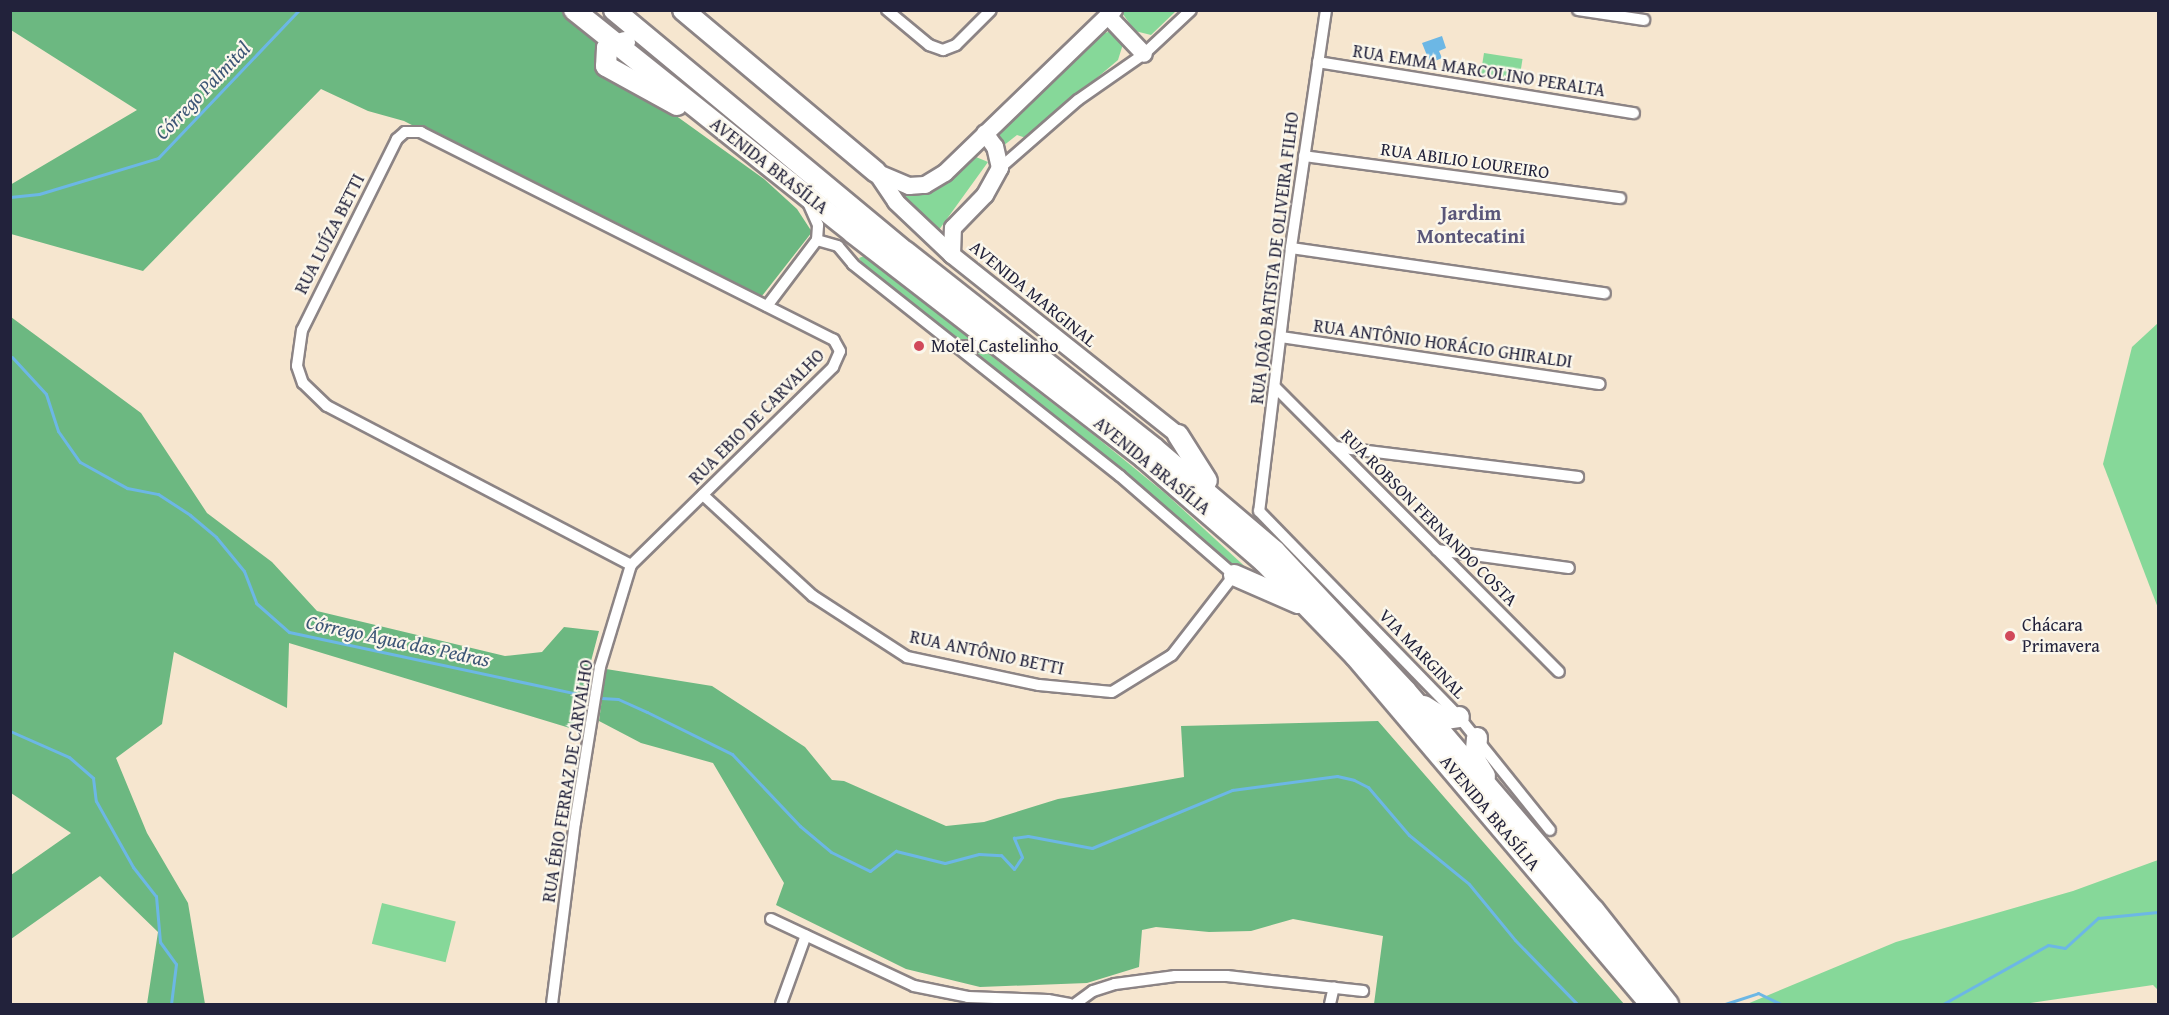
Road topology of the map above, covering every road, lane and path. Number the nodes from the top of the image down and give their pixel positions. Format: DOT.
graph roads {
  1 [pos="574,10"];
  2 [pos="614,10"];
  3 [pos="683,10"];
  4 [pos="887,10"];
  5 [pos="991,10"];
  6 [pos="1191,10"];
  7 [pos="1326,10"];
  8 [pos="1578,10"];
  9 [pos="1111,13"];
  10 [pos="1644,20"];
  11 [pos="615,43"];
  12 [pos="1144,54"];
  13 [pos="1318,62"];
  14 [pos="684,66"];
  15 [pos="1634,113"];
  16 [pos="985,133"];
  17 [pos="1304,156"];
  18 [pos="1000,168"];
  19 [pos="876,172"];
  20 [pos="804,194"];
  21 [pos="1620,198"];
  22 [pos="853,233"];
  23 [pos="817,240"];
  24 [pos="1291,249"];
  25 [pos="952,255"];
  26 [pos="852,264"];
  27 [pos="1605,293"];
  28 [pos="767,306"];
  29 [pos="1281,337"];
  30 [pos="998,344"];
  31 [pos="957,347"];
  32 [pos="1600,384"];
  33 [pos="1275,387"];
  34 [pos="1178,435"];
  35 [pos="1335,447"];
  36 [pos="1578,477"];
  37 [pos="703,495"];
  38 [pos="1229,509"];
  39 [pos="1259,511"];
  40 [pos="1437,550"];
  41 [pos="631,565"];
  42 [pos="1569,568"];
  43 [pos="1234,575"];
  44 [pos="1308,607"];
  45 [pos="1559,672"];
  46 [pos="1406,692"];
  47 [pos="1459,717"];
  48 [pos="1477,738"];
  49 [pos="1505,809"];
  50 [pos="1550,830"];
  51 [pos="771,919"];
  52 [pos="806,935"];
  53 [pos="1334,987"];
  54 [pos="1363,991"];
  55 [pos="1048,1002"];
  56 [pos="552,1005"];
  57 [pos="781,1005"];
  58 [pos="1070,1005"];
  59 [pos="1075,1005"];
  60 [pos="1330,1005"];
  61 [pos="1650,1005"];
  62 [pos="1668,1005"];
  1 -- 11 [label="highway"];
  2 -- 14 [label="highway, AVENIDA BRASÍLIA"];
  3 -- 19 [label="highway"];
  4 -- 5 [label="street"];
  6 -- 12 [label="street"];
  7 -- 13 [label="street, RUA JOÃO BATISTA DE OLIVEIRA FILHO"];
  8 -- 10 [label="street"];
  9 -- 12 [label="main road"];
  9 -- 16 [label="main road"];
  11 -- 14 [label="highway"];
  11 -- 20 [label="highway, AVENIDA BRASÍLIA"];
  12 -- 18 [label="street"];
  13 -- 15 [label="street, RUA EMMA MARCOLINO PERALTA"];
  13 -- 17 [label="street, RUA JOÃO BATISTA DE OLIVEIRA FILHO"];
  14 -- 38 [label="highway, AVENIDA BRASÍLIA"];
  16 -- 18 [label="main road"];
  16 -- 19 [label="main road"];
  17 -- 21 [label="street, RUA ABILIO LOUREIRO"];
  17 -- 24 [label="street, RUA JOÃO BATISTA DE OLIVEIRA FILHO"];
  18 -- 25 [label="main road"];
  19 -- 25 [label="main road, AVENIDA MARGINAL"];
  20 -- 22 [label="highway, AVENIDA BRASÍLIA"];
  20 -- 23 [label="street"];
  22 -- 26 [label="street"];
  22 -- 30 [label="highway, AVENIDA BRASÍLIA"];
  23 -- 26 [label="street"];
  23 -- 28 [label="street"];
  24 -- 27 [label="street"];
  24 -- 29 [label="street, RUA JOÃO BATISTA DE OLIVEIRA FILHO"];
  25 -- 34 [label="main road, AVENIDA MARGINAL"];
  26 -- 31 [label="street"];
  28 -- 37 [label="street, RUA EBIO DE CARVALHO"];
  28 -- 41 [label="street, RUA LUÍZA BETTI"];
  29 -- 32 [label="street, RUA ANTÔNIO HORÁCIO GHIRALDI"];
  29 -- 33 [label="street, RUA JOÃO BATISTA DE OLIVEIRA FILHO"];
  30 -- 31 [label="street"];
  30 -- 44 [label="highway, AVENIDA BRASÍLIA"];
  31 -- 43 [label="street"];
  33 -- 35 [label="street, RUA ROBSON FERNANDO COSTA"];
  33 -- 39 [label="street, RUA JOÃO BATISTA DE OLIVEIRA FILHO"];
  34 -- 38 [label="highway"];
  35 -- 36 [label="street"];
  35 -- 40 [label="street, RUA ROBSON FERNANDO COSTA"];
  37 -- 41 [label="street, RUA EBIO DE CARVALHO"];
  37 -- 43 [label="street, RUA ANTÔNIO BETTI"];
  38 -- 46 [label="highway, AVENIDA BRASÍLIA"];
  39 -- 47 [label="street, VIA MARGINAL"];
  40 -- 42 [label="street"];
  40 -- 45 [label="street, RUA ROBSON FERNANDO COSTA"];
  41 -- 56 [label="street, RUA ÉBIO FERRAZ DE CARVALHO"];
  43 -- 44 [label="highway"];
  44 -- 61 [label="highway, AVENIDA BRASÍLIA"];
  46 -- 47 [label="highway"];
  46 -- 49 [label="highway, AVENIDA BRASÍLIA"];
  47 -- 48 [label="street, VIA MARGINAL"];
  48 -- 49 [label="highway"];
  48 -- 50 [label="street, VIA MARGINAL"];
  49 -- 62 [label="highway, AVENIDA BRASÍLIA"];
  51 -- 52 [label="street"];
  52 -- 55 [label="street"];
  52 -- 57 [label="street"];
  53 -- 54 [label="street"];
  53 -- 59 [label="street"];
  53 -- 60 [label="street"];
  55 -- 58 [label="street"];
}
